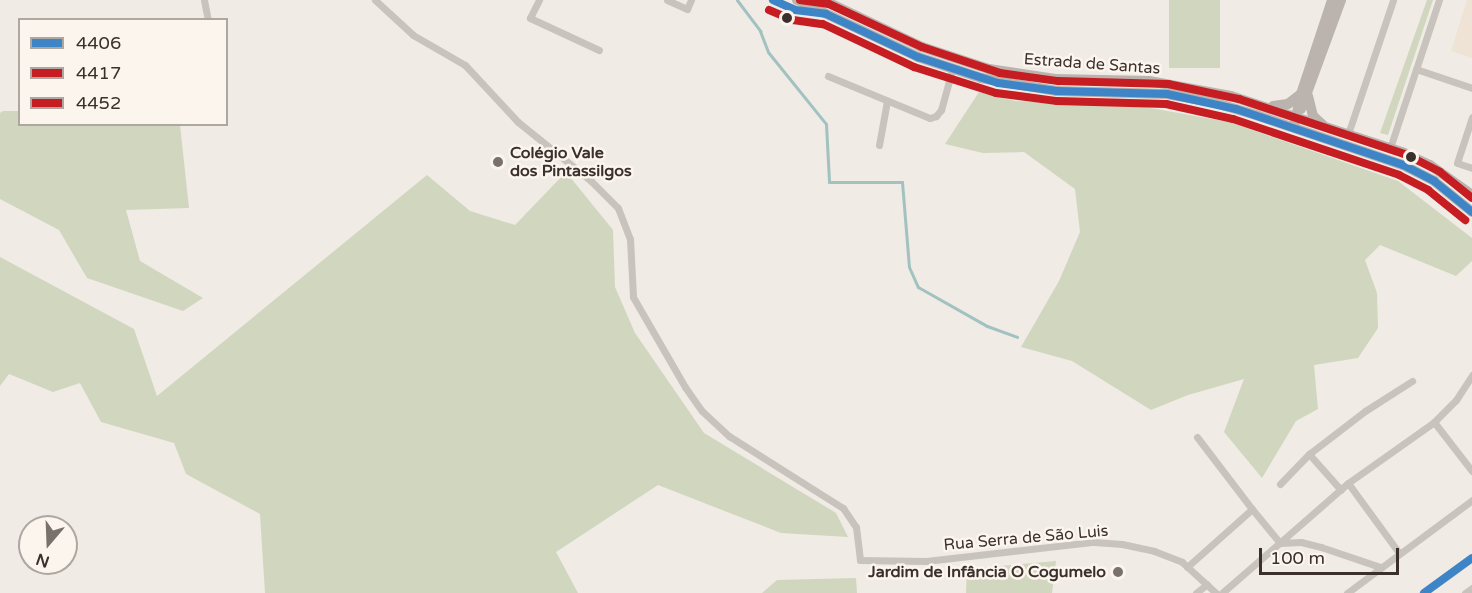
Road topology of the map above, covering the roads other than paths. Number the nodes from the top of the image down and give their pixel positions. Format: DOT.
graph roads {
  1 [pos="204,0"];
  2 [pos="375,0"];
  3 [pos="539,0"];
  4 [pos="667,0"];
  5 [pos="691,0"];
  6 [pos="797,0"];
  7 [pos="823,0"];
  8 [pos="1332,0"];
  9 [pos="1341,0"];
  10 [pos="1393,0"];
  11 [pos="1439,0"];
  12 [pos="208,18"];
  13 [pos="599,50"];
  14 [pos="1416,69"];
  15 [pos="952,70"];
  16 [pos="828,76"];
  17 [pos="1472,88"];
  18 [pos="1304,95"];
  19 [pos="887,101"];
  20 [pos="1263,106"];
  21 [pos="1472,117"];
  22 [pos="1295,123"];
  23 [pos="1326,127"];
  24 [pos="1348,134"];
  25 [pos="879,145"];
  26 [pos="1390,148"];
  27 [pos="1472,168"];
  28 [pos="1472,195"];
  29 [pos="1472,212"];
  30 [pos="1472,375"];
  31 [pos="1412,381"];
  32 [pos="1434,422"];
  33 [pos="1197,437"];
  34 [pos="1310,454"];
  35 [pos="1472,471"];
  36 [pos="1280,483"];
  37 [pos="1348,483"];
  38 [pos="1341,490"];
  39 [pos="1472,500"];
  40 [pos="1251,509"];
  41 [pos="1280,543"];
  42 [pos="1399,554"];
  43 [pos="1472,558"];
  44 [pos="1187,567"];
  45 [pos="1380,567"];
  46 [pos="1207,584"];
  47 [pos="1472,588"];
  48 [pos="1196,593"];
  49 [pos="1216,593"];
  50 [pos="1222,593"];
  51 [pos="1347,593"];
  52 [pos="1424,593"];
  53 [pos="1465,593"];
  1 -- 12 [label="street"];
  2 -- 44 [label="street, Rua Serra de São Luis"];
  3 -- 13 [label="street"];
  4 -- 5 [label="street"];
  6 -- 15 [label="main road, Estrada de Santas"];
  7 -- 20 [label="main road, Estrada de Santas"];
  8 -- 18 [label="main road"];
  9 -- 18 [label="main road"];
  10 -- 24 [label="street"];
  11 -- 14 [label="street"];
  14 -- 17 [label="street"];
  14 -- 26 [label="street"];
  15 -- 19 [label="street"];
  15 -- 22 [label="main road, Estrada de Santas"];
  16 -- 19 [label="street"];
  18 -- 20 [label="main road"];
  18 -- 22 [label="main road"];
  18 -- 23 [label="main road"];
  19 -- 25 [label="street"];
  20 -- 22 [label="main road, Estrada de Santas"];
  21 -- 27 [label="street"];
  22 -- 23 [label="main road"];
  22 -- 29 [label="main road"];
  23 -- 24 [label="main road"];
  24 -- 26 [label="main road"];
  26 -- 28 [label="main road"];
  30 -- 32 [label="street"];
  31 -- 34 [label="street"];
  32 -- 35 [label="street"];
  32 -- 37 [label="street"];
  33 -- 40 [label="street"];
  34 -- 36 [label="street"];
  34 -- 38 [label="street"];
  37 -- 38 [label="street"];
  37 -- 42 [label="street"];
  38 -- 41 [label="street"];
  39 -- 42 [label="street"];
  40 -- 41 [label="street"];
  40 -- 44 [label="street"];
  41 -- 45 [label="street"];
  41 -- 50 [label="street"];
  42 -- 45 [label="street"];
  43 -- 52 [label="street"];
  44 -- 46 [label="street, Rua Serra de São Luis"];
  45 -- 51 [label="street"];
  46 -- 48 [label="street"];
  46 -- 49 [label="street, Rua Serra de São Luis"];
  47 -- 53 [label="street"];
}
